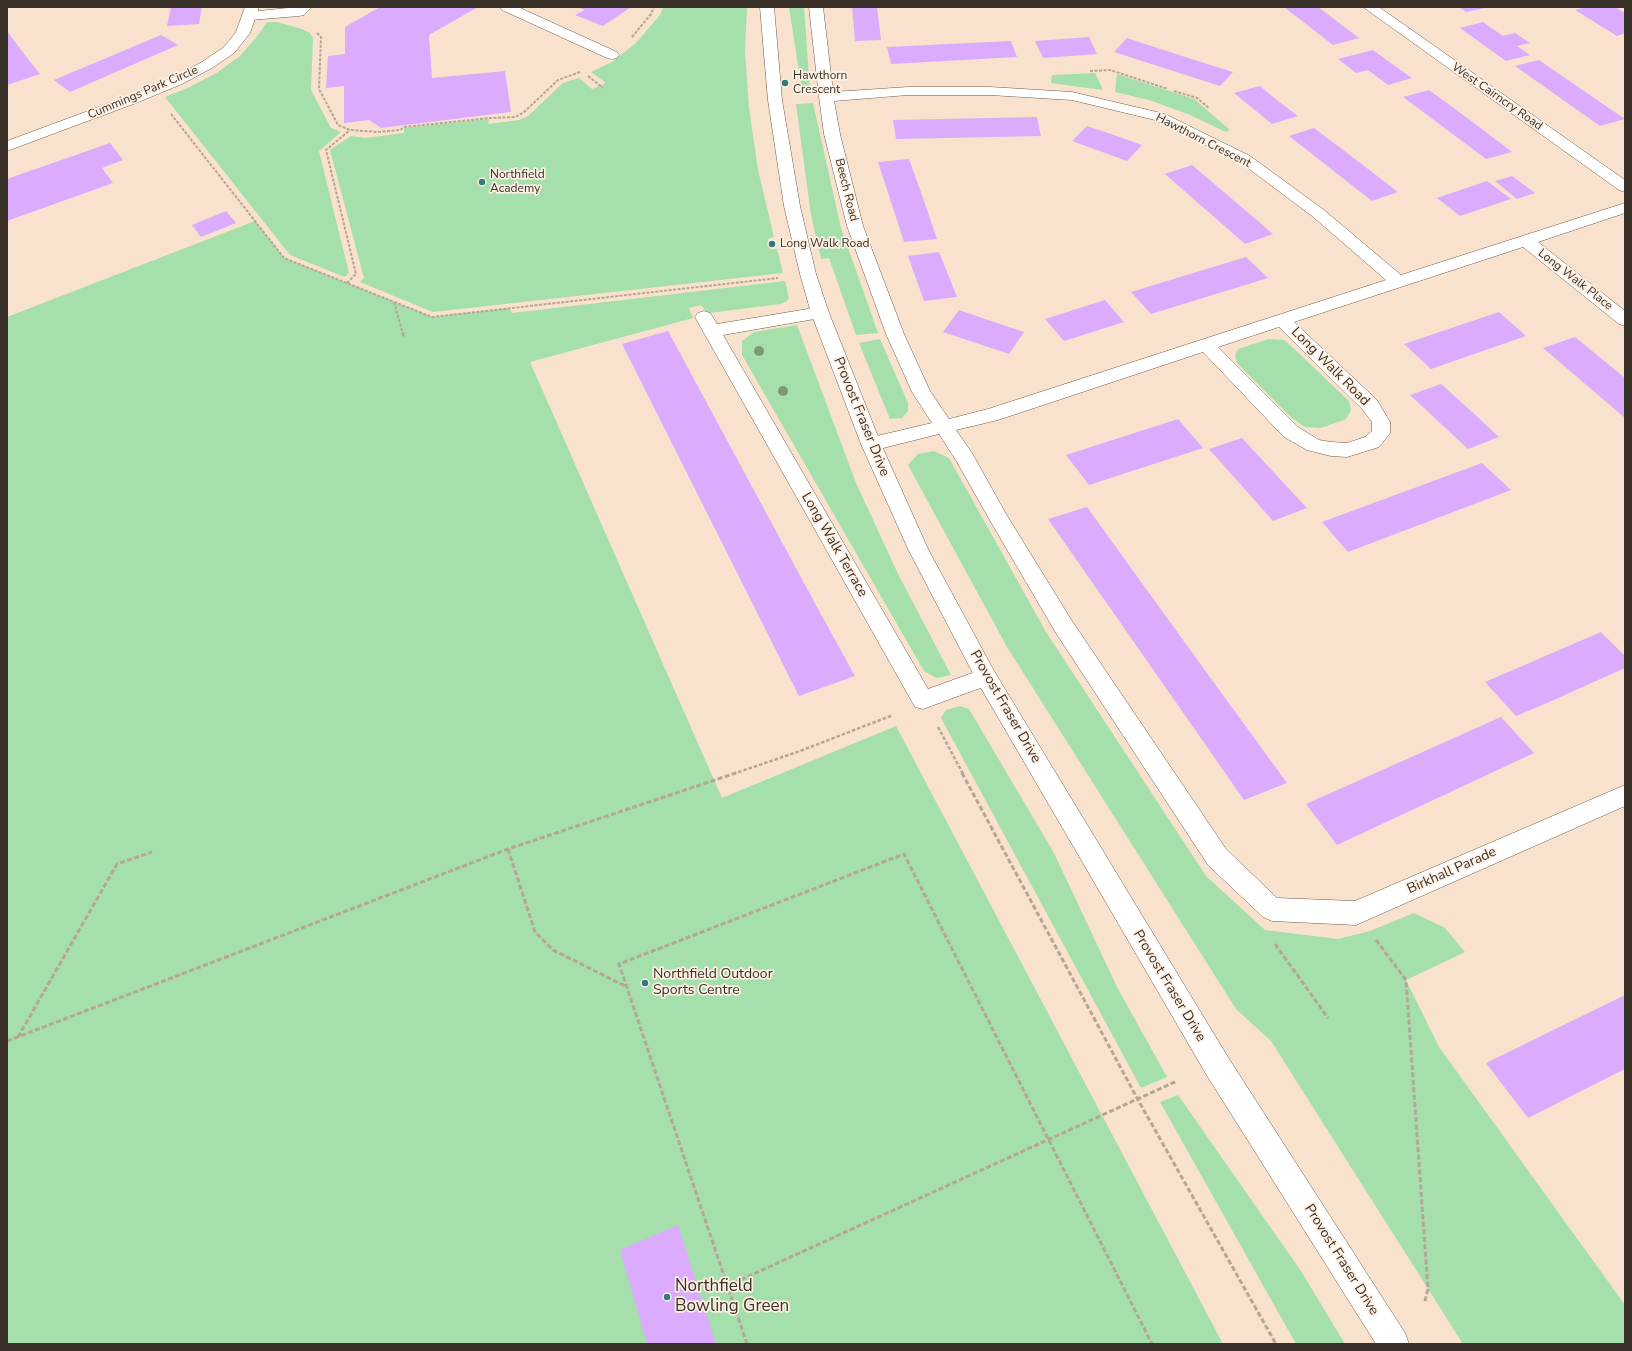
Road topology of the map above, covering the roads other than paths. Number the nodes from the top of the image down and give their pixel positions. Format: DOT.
graph roads {
  1 [pos="507,7"];
  2 [pos="767,7"];
  3 [pos="816,7"];
  4 [pos="1370,7"];
  5 [pos="302,10"];
  6 [pos="251,12"];
  7 [pos="612,55"];
  8 [pos="826,97"];
  9 [pos="7,146"];
  10 [pos="1625,187"];
  11 [pos="1625,208"];
  12 [pos="1525,240"];
  13 [pos="1399,282"];
  14 [pos="820,313"];
  15 [pos="1282,320"];
  16 [pos="1625,320"];
  17 [pos="1205,344"];
  18 [pos="944,427"];
  19 [pos="870,444"];
  20 [pos="986,677"];
  21 [pos="1625,794"];
  22 [pos="1394,1344"];
  1 -- 7 [label="street"];
  2 -- 14 [label="street, Provost Fraser Drive"];
  3 -- 8 [label="street, Beech Road"];
  4 -- 10 [label="street, West Cairncry Road"];
  5 -- 6 [label="street"];
  6 -- 9 [label="street, Cummings Park Circle"];
  8 -- 13 [label="street, Hawthorn Crescent"];
  8 -- 18 [label="street, Beech Road"];
  11 -- 12 [label="street, Long Walk Road"];
  12 -- 13 [label="street, Long Walk Road"];
  12 -- 16 [label="street, Long Walk Place"];
  13 -- 15 [label="street, Long Walk Road"];
  14 -- 19 [label="street, Provost Fraser Drive"];
  14 -- 20 [label="street, Long Walk Terrace"];
  15 -- 17 [label="street, Long Walk Road"];
  15 -- 17 [label="street, Long Walk Road"];
  17 -- 18 [label="street, Long Walk Road"];
  18 -- 19 [label="street, Long Walk Road"];
  18 -- 21 [label="street, Birkhall Parade"];
  19 -- 20 [label="street, Provost Fraser Drive"];
  20 -- 22 [label="street, Provost Fraser Drive"];
}
